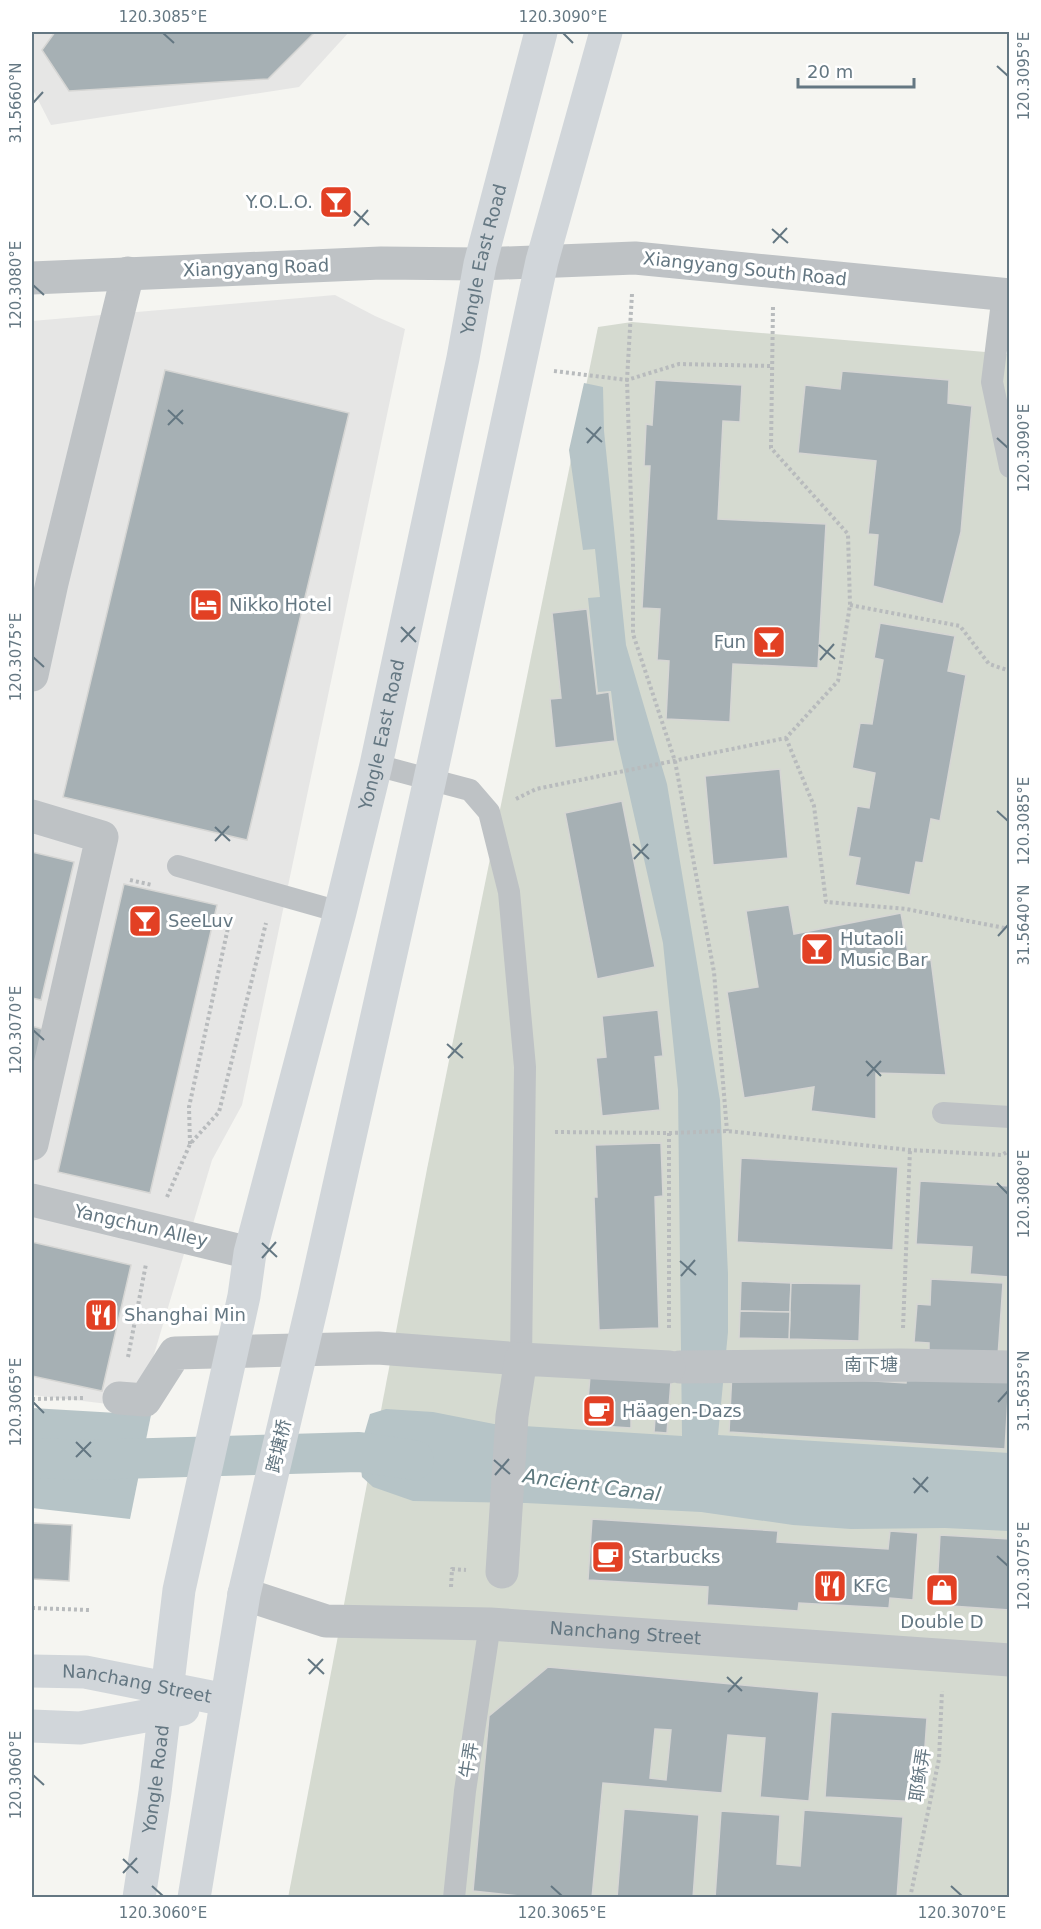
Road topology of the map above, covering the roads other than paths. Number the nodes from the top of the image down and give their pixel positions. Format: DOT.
graph roads {
  1 [pos="541,32"];
  2 [pos="606,32"];
  3 [pos="542,261"];
  4 [pos="480,264"];
  5 [pos="128,273"];
  6 [pos="32,278"];
  7 [pos="1006,295"];
  8 [pos="1010,467"];
  9 [pos="42,583"];
  10 [pos="32,675"];
  11 [pos="376,765"];
  12 [pos="430,779"];
  13 [pos="32,816"];
  14 [pos="178,866"];
  15 [pos="340,912"];
  16 [pos="943,1113"];
  17 [pos="1010,1117"];
  18 [pos="32,1144"];
  19 [pos="32,1200"];
  20 [pos="250,1253"];
  21 [pos="521,1359"];
  22 [pos="1010,1367"];
  23 [pos="119,1398"];
  24 [pos="502,1572"];
  25 [pos="179,1590"];
  26 [pos="244,1594"];
  27 [pos="490,1624"];
  28 [pos="1010,1660"];
  29 [pos="32,1671"];
  30 [pos="165,1700"];
  31 [pos="226,1700"];
  32 [pos="32,1726"];
  33 [pos="139,1898"];
  34 [pos="194,1898"];
  35 [pos="454,1898"];
  1 -- 4 [label="main road, Yongle East Road"];
  2 -- 3 [label="main road"];
  3 -- 4 [label="street, Xiangyang South Road"];
  3 -- 7 [label="street, Xiangyang South Road"];
  3 -- 12 [label="main road"];
  4 -- 5 [label="street, Xiangyang Road"];
  4 -- 11 [label="main road, Yongle East Road"];
  5 -- 6 [label="street, Xiangyang Road"];
  5 -- 9 [label="street"];
  7 -- 8 [label="lane"];
  9 -- 10 [label="street"];
  11 -- 12 [label="lane"];
  11 -- 15 [label="main road, Yongle East Road"];
  12 -- 21 [label="lane"];
  12 -- 26 [label="main road, 跨塘桥"];
  13 -- 18 [label="street"];
  14 -- 15 [label="lane"];
  15 -- 20 [label="main road, Yongle East Road"];
  16 -- 17 [label="lane"];
  19 -- 20 [label="street, Yangchun Alley"];
  20 -- 25 [label="main road, Yongle East Road"];
  21 -- 22 [label="street, 南下塘"];
  21 -- 23 [label="street"];
  21 -- 24 [label="street"];
  25 -- 30 [label="main road, Yongle Road"];
  26 -- 27 [label="street, Nanchang Street"];
  26 -- 31 [label="main road"];
  27 -- 28 [label="street, Nanchang Street"];
  27 -- 35 [label="lane, 牛弄"];
  29 -- 30 [label="main road, Nanchang Street"];
  30 -- 31 [label="main road, Nanchang Street"];
  30 -- 32 [label="main road, Nanchang Street"];
  30 -- 33 [label="main road, Yongle Road"];
  31 -- 34 [label="main road"];
}
